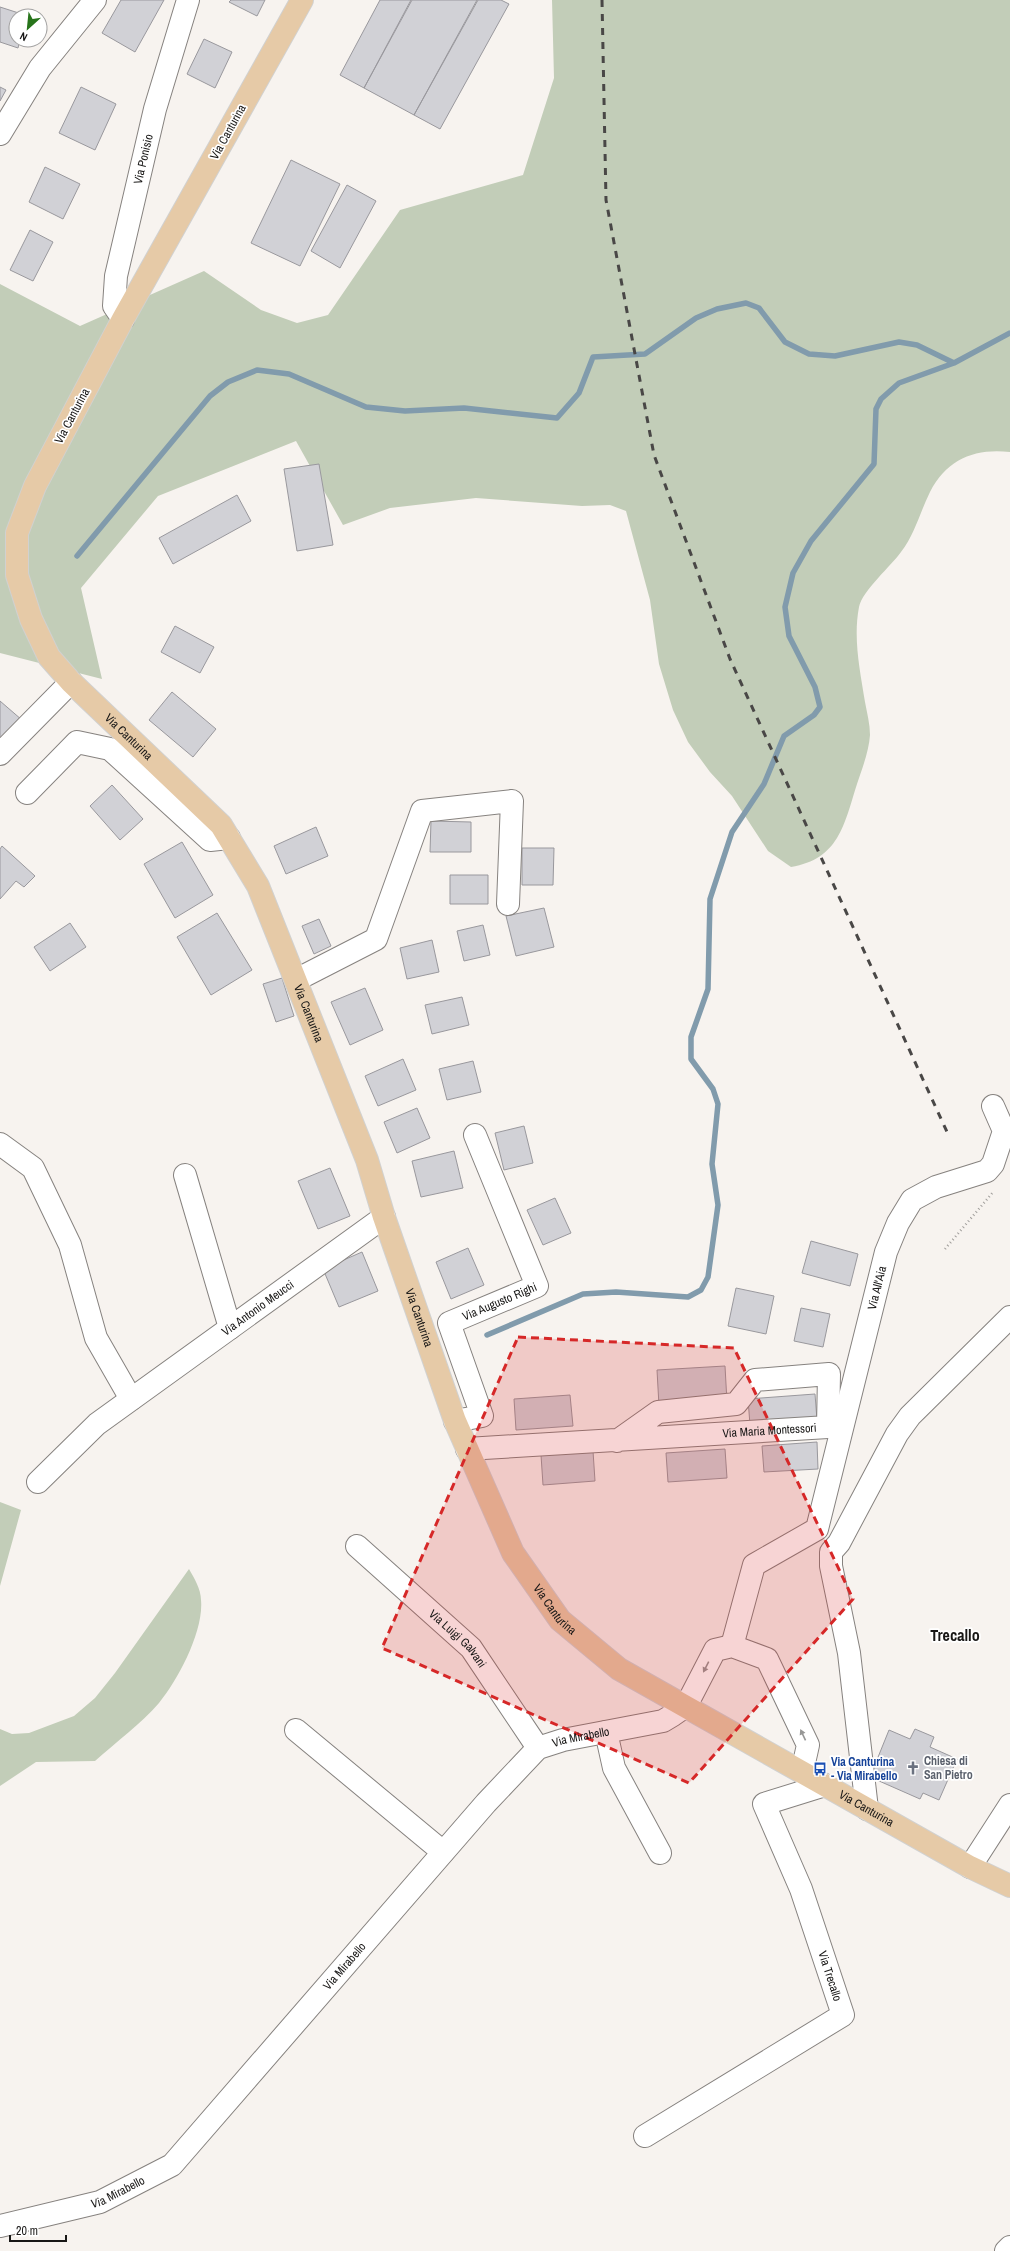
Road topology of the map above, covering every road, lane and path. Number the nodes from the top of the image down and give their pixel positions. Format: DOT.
graph roads {
  1 [pos="95,0"];
  2 [pos="188,0"];
  3 [pos="302,0"];
  4 [pos="0,134"];
  5 [pos="123,319"];
  6 [pos="71,682"];
  7 [pos="0,754"];
  8 [pos="27,793"];
  9 [pos="229,838"];
  10 [pos="508,904"];
  11 [pos="296,980"];
  12 [pos="993,1106"];
  13 [pos="475,1135"];
  14 [pos="0,1144"];
  15 [pos="185,1175"];
  16 [pos="995,1190"];
  17 [pos="384,1216"];
  18 [pos="945,1249"];
  19 [pos="1010,1317"];
  20 [pos="230,1328"];
  21 [pos="131,1399"];
  22 [pos="455,1421"];
  23 [pos="617,1441"];
  24 [pos="467,1449"];
  25 [pos="38,1482"];
  26 [pos="357,1546"];
  27 [pos="732,1646"];
  28 [pos="686,1706"];
  29 [pos="296,1730"];
  30 [pos="606,1732"];
  31 [pos="538,1748"];
  32 [pos="802,1772"];
  33 [pos="825,1785"];
  34 [pos="1010,1805"];
  35 [pos="867,1809"];
  36 [pos="443,1852"];
  37 [pos="660,1853"];
  38 [pos="970,1867"];
  39 [pos="1010,1886"];
  40 [pos="645,2136"];
  41 [pos="0,2226"];
  42 [pos="1010,2247"];
  43 [pos="1006,2251"];
  1 -- 4 [label="street"];
  2 -- 5 [label="street, Via Ponisio"];
  3 -- 5 [label="main road, Via Canturina"];
  5 -- 6 [label="main road, Via Canturina"];
  6 -- 7 [label="street"];
  6 -- 9 [label="main road, Via Canturina"];
  8 -- 9 [label="street"];
  9 -- 11 [label="main road, Via Canturina"];
  10 -- 11 [label="street"];
  11 -- 17 [label="main road, Via Canturina"];
  12 -- 27 [label="street, Via All'Aia"];
  13 -- 22 [label="street, Via Augusto Righi"];
  14 -- 21 [label="street"];
  15 -- 20 [label="street"];
  16 -- 18 [label="path"];
  17 -- 20 [label="street, Via Antonio Meucci"];
  17 -- 22 [label="main road, Via Canturina"];
  19 -- 35 [label="street"];
  20 -- 21 [label="street, Via Antonio Meucci"];
  21 -- 25 [label="street, Via Antonio Meucci"];
  22 -- 24 [label="main road, Via Canturina"];
  23 -- 23 [label="street, Via Maria Montessori"];
  23 -- 24 [label="street, Via Maria Montessori"];
  24 -- 28 [label="main road, Via Canturina"];
  26 -- 31 [label="street, Via Luigi Galvani"];
  27 -- 28 [label="street, one-way"];
  32 -- 27 [label="street, one-way"];
  28 -- 30 [label="street, Via Mirabello"];
  28 -- 32 [label="main road, Via Canturina"];
  29 -- 36 [label="street"];
  30 -- 31 [label="street, Via Mirabello"];
  30 -- 37 [label="street"];
  31 -- 36 [label="street, Via Mirabello"];
  32 -- 33 [label="main road, Via Canturina"];
  33 -- 35 [label="main road, Via Canturina"];
  33 -- 40 [label="street, Via Trecallo"];
  34 -- 38 [label="street"];
  35 -- 38 [label="main road, Via Canturina"];
  36 -- 41 [label="street, Via Mirabello"];
  38 -- 39 [label="main road, Via Canturina"];
  42 -- 43 [label="street"];
}
